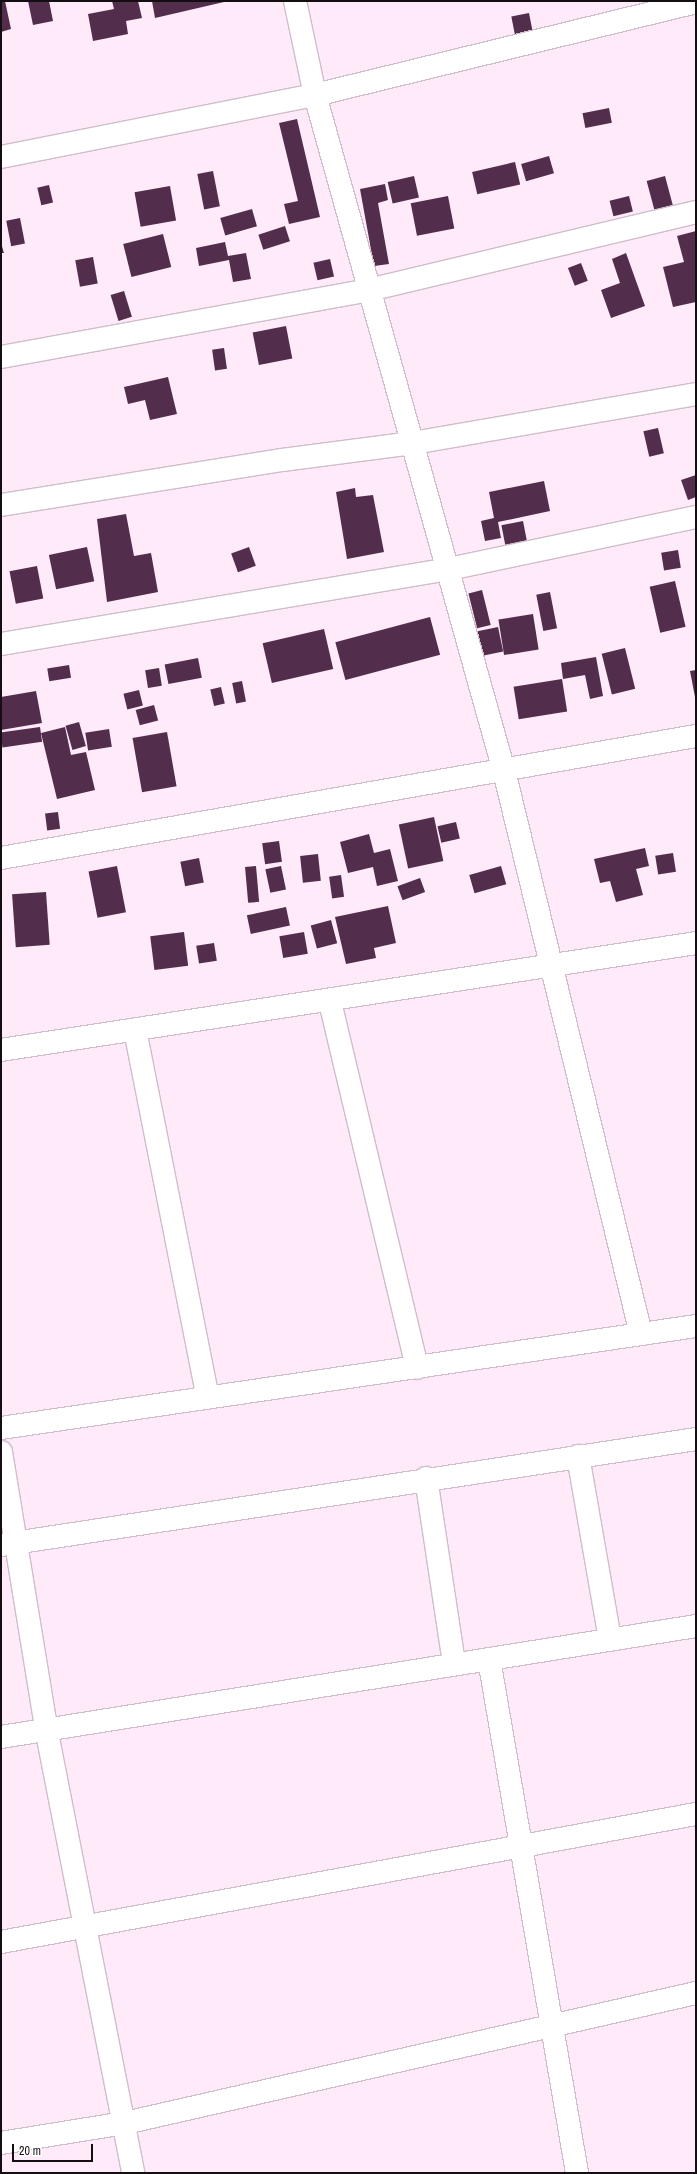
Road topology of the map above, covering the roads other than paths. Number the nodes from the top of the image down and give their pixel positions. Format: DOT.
graph roads {
  1 [pos="295,1"];
  2 [pos="696,2"];
  3 [pos="315,95"];
  4 [pos="1,157"];
  5 [pos="696,212"];
  6 [pos="369,290"];
  7 [pos="1,357"];
  8 [pos="696,394"];
  9 [pos="413,443"];
  10 [pos="1,505"];
  11 [pos="696,517"];
  12 [pos="449,569"];
  13 [pos="1,644"];
  14 [pos="696,736"];
  15 [pos="504,771"];
  16 [pos="1,858"];
  17 [pos="696,943"];
  18 [pos="553,968"];
  19 [pos="330,1002"];
  20 [pos="135,1030"];
  21 [pos="1,1050"];
  22 [pos="696,1326"];
  23 [pos="641,1334"];
  24 [pos="417,1368"];
  25 [pos="208,1397"];
  26 [pos="1,1428"];
  27 [pos="696,1439"];
  28 [pos="1,1452"];
  29 [pos="578,1456"];
  30 [pos="426,1478"];
  31 [pos="8,1544"];
  32 [pos="696,1626"];
  33 [pos="610,1639"];
  34 [pos="489,1659"];
  35 [pos="454,1664"];
  36 [pos="46,1728"];
  37 [pos="1,1737"];
  38 [pos="696,1814"];
  39 [pos="521,1848"];
  40 [pos="86,1929"];
  41 [pos="1,1942"];
  42 [pos="696,1993"];
  43 [pos="553,2027"];
  44 [pos="125,2123"];
  45 [pos="1,2143"];
  46 [pos="133,2173"];
  47 [pos="577,2173"];
  1 -- 3 [label="street"];
  2 -- 3 [label="street"];
  3 -- 4 [label="street"];
  3 -- 6 [label="street"];
  5 -- 6 [label="street"];
  6 -- 7 [label="street"];
  6 -- 9 [label="street"];
  8 -- 9 [label="street"];
  9 -- 10 [label="street"];
  9 -- 12 [label="street"];
  11 -- 12 [label="street"];
  12 -- 13 [label="street"];
  12 -- 15 [label="street"];
  14 -- 15 [label="street"];
  15 -- 16 [label="street"];
  15 -- 18 [label="street"];
  17 -- 18 [label="street"];
  18 -- 19 [label="street"];
  18 -- 23 [label="street"];
  19 -- 20 [label="street"];
  19 -- 24 [label="street"];
  20 -- 21 [label="street"];
  20 -- 25 [label="street"];
  22 -- 23 [label="street"];
  23 -- 24 [label="street"];
  24 -- 25 [label="street"];
  25 -- 26 [label="street"];
  27 -- 29 [label="street"];
  28 -- 31 [label="street"];
  29 -- 30 [label="street"];
  29 -- 33 [label="street"];
  30 -- 31 [label="street"];
  30 -- 35 [label="street"];
  31 -- 36 [label="street"];
  32 -- 33 [label="street"];
  33 -- 34 [label="street"];
  34 -- 35 [label="street"];
  34 -- 39 [label="street"];
  35 -- 36 [label="street"];
  36 -- 37 [label="street"];
  36 -- 40 [label="street"];
  38 -- 39 [label="street"];
  39 -- 40 [label="street"];
  39 -- 43 [label="street"];
  40 -- 41 [label="street"];
  40 -- 44 [label="street"];
  42 -- 43 [label="street"];
  43 -- 44 [label="street"];
  43 -- 47 [label="street"];
  44 -- 45 [label="street"];
  44 -- 46 [label="street"];
}
